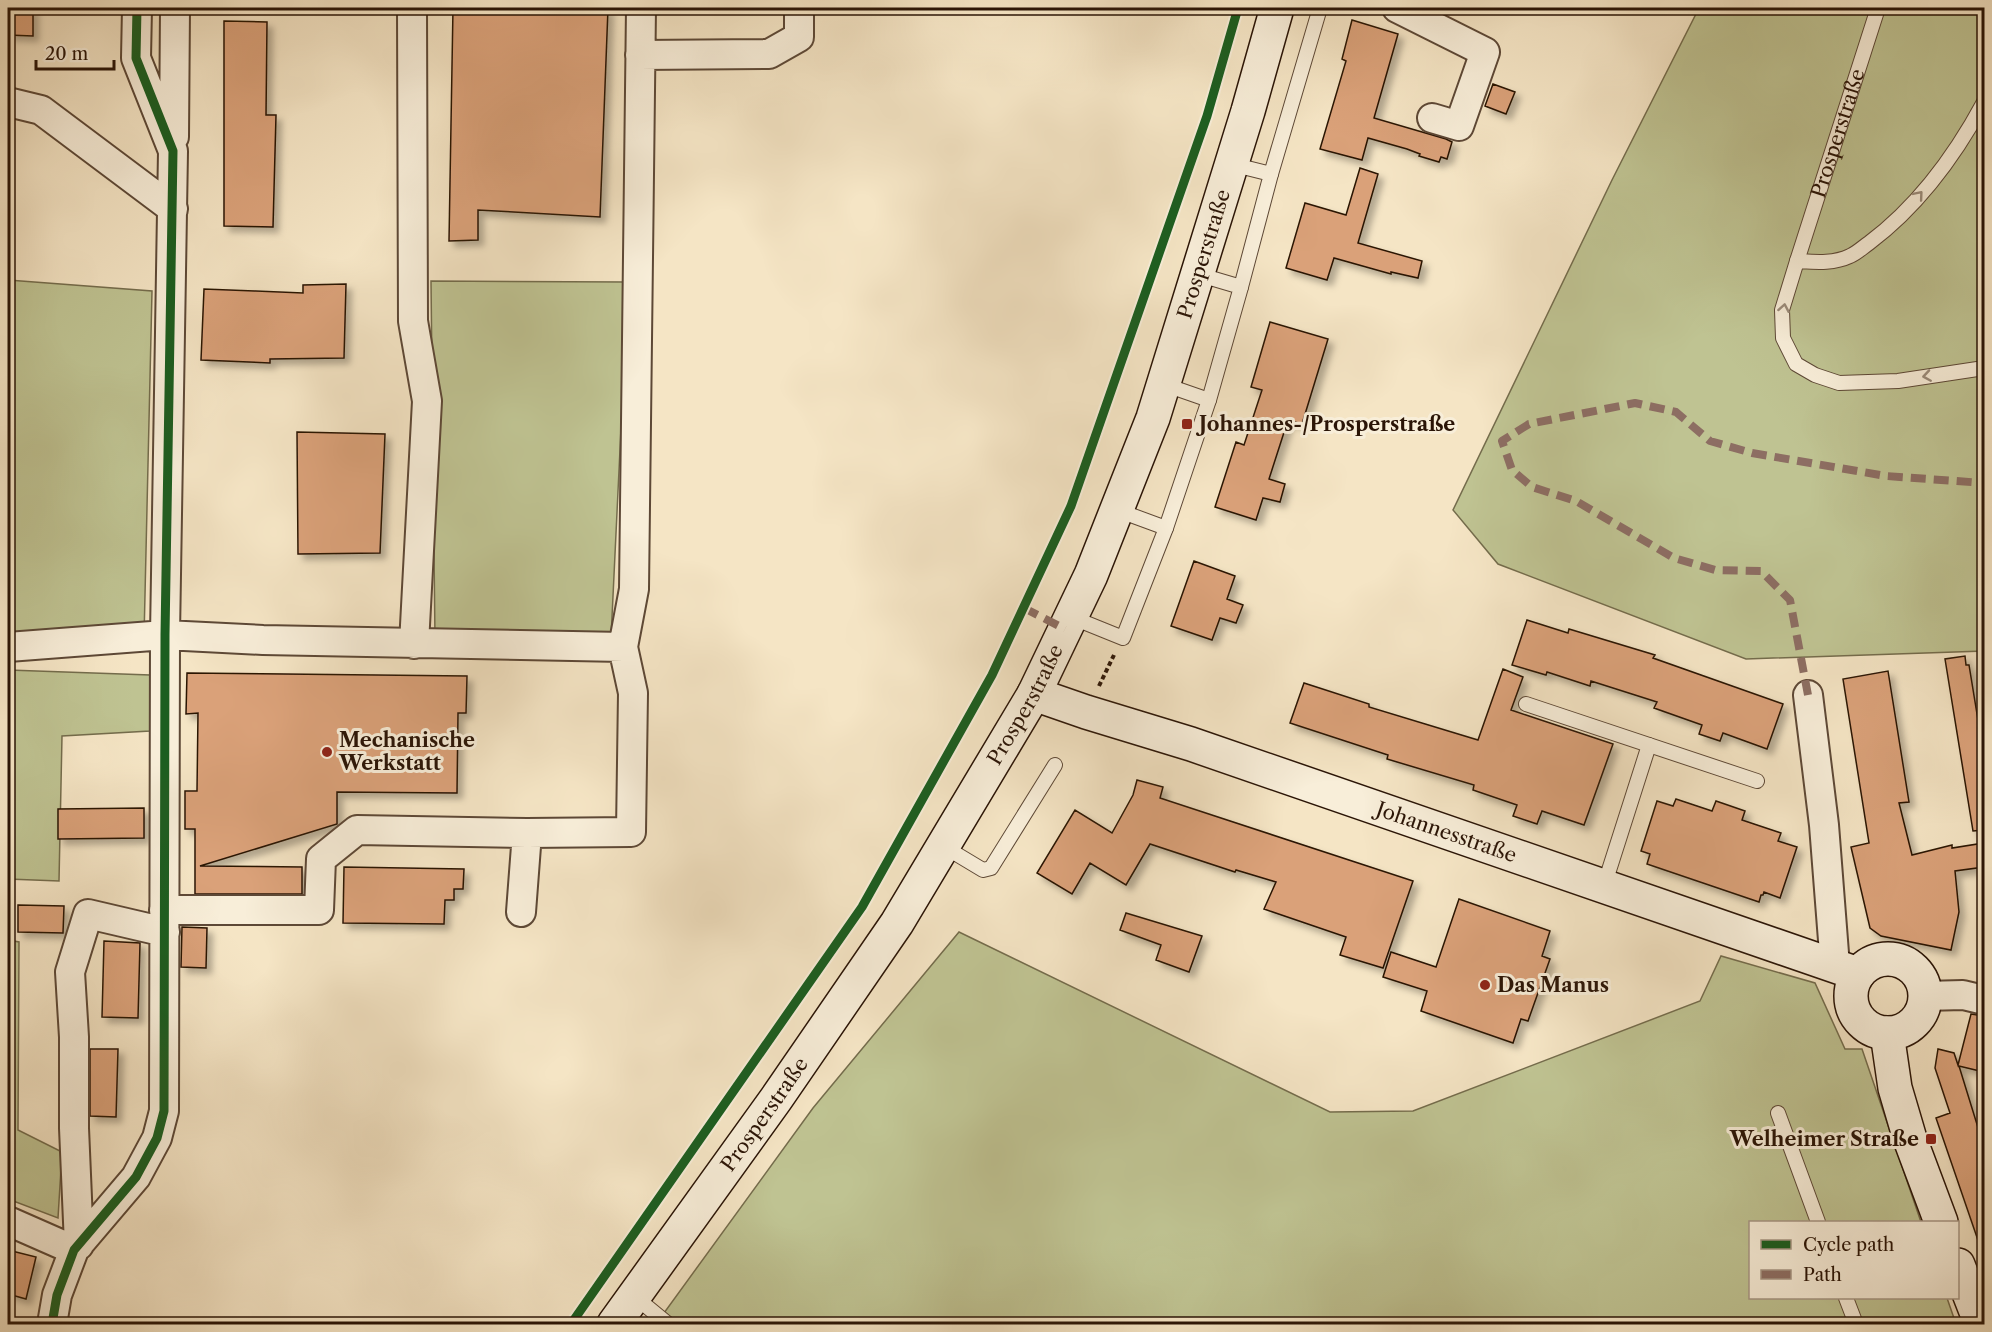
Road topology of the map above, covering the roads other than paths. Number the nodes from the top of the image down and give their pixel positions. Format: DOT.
graph roads {
  1 [pos="137,8"];
  2 [pos="175,8"];
  3 [pos="412,8"];
  4 [pos="641,8"];
  5 [pos="799,8"];
  6 [pos="1277,8"];
  7 [pos="1320,8"];
  8 [pos="1397,8"];
  9 [pos="1878,8"];
  10 [pos="640,55"];
  11 [pos="8,102"];
  12 [pos="1984,102"];
  13 [pos="1432,118"];
  14 [pos="173,151"];
  15 [pos="1231,164"];
  16 [pos="1271,174"];
  17 [pos="173,209"];
  18 [pos="1797,261"];
  19 [pos="1197,274"];
  20 [pos="1241,287"];
  21 [pos="1984,368"];
  22 [pos="1163,384"];
  23 [pos="1209,400"];
  24 [pos="1116,510"];
  25 [pos="1166,528"];
  26 [pos="1071,617"];
  27 [pos="165,635"];
  28 [pos="414,644"];
  29 [pos="8,647"];
  30 [pos="623,647"];
  31 [pos="1034,694"];
  32 [pos="1808,695"];
  33 [pos="1526,704"];
  34 [pos="1649,745"];
  35 [pos="1055,765"];
  36 [pos="1757,781"];
  37 [pos="527,833"];
  38 [pos="943,846"];
  39 [pos="1604,887"];
  40 [pos="521,912"];
  41 [pos="165,921"];
  42 [pos="1846,970"];
  43 [pos="1925,996"];
  44 [pos="1984,1000"];
  45 [pos="1887,1033"];
  46 [pos="1778,1113"];
  47 [pos="8,1221"];
  48 [pos="1818,1221"];
  49 [pos="1941,1221"];
  50 [pos="77,1248"];
  51 [pos="1959,1267"];
  52 [pos="634,1296"];
  53 [pos="1846,1299"];
  54 [pos="52,1324"];
  55 [pos="614,1324"];
  56 [pos="668,1324"];
  57 [pos="1856,1324"];
  58 [pos="1982,1324"];
  1 -- 14 [label="street"];
  2 -- 14 [label="street"];
  3 -- 28 [label="street"];
  4 -- 10 [label="street"];
  5 -- 10 [label="street"];
  6 -- 15 [label="main road, Prosperstraße"];
  7 -- 16 [label="lane"];
  8 -- 13 [label="street"];
  9 -- 18 [label="lane, Prosperstraße"];
  10 -- 30 [label="street"];
  11 -- 17 [label="street"];
  18 -- 12 [label="lane, one-way"];
  14 -- 17 [label="street"];
  15 -- 16 [label="lane"];
  15 -- 19 [label="main road, Prosperstraße"];
  16 -- 20 [label="lane"];
  17 -- 27 [label="street"];
  21 -- 18 [label="lane, Prosperstraße, one-way"];
  19 -- 20 [label="lane"];
  19 -- 22 [label="main road, Prosperstraße"];
  20 -- 23 [label="lane"];
  22 -- 23 [label="lane"];
  22 -- 24 [label="main road, Prosperstraße"];
  23 -- 25 [label="lane"];
  24 -- 25 [label="lane"];
  24 -- 26 [label="main road, Prosperstraße"];
  25 -- 26 [label="lane"];
  26 -- 31 [label="main road, Prosperstraße"];
  27 -- 28 [label="street"];
  27 -- 29 [label="street"];
  27 -- 41 [label="street"];
  28 -- 30 [label="street"];
  30 -- 37 [label="street"];
  31 -- 38 [label="main road, Prosperstraße"];
  31 -- 39 [label="main road, Johannesstraße"];
  32 -- 42 [label="street"];
  33 -- 34 [label="lane"];
  34 -- 36 [label="lane"];
  34 -- 39 [label="lane"];
  35 -- 38 [label="lane"];
  37 -- 40 [label="street"];
  37 -- 41 [label="street"];
  38 -- 52 [label="main road, Prosperstraße"];
  39 -- 42 [label="main road, Johannesstraße"];
  41 -- 50 [label="street"];
  41 -- 50 [label="street"];
  42 -- 43 [label="main road"];
  42 -- 45 [label="main road"];
  43 -- 44 [label="street"];
  43 -- 45 [label="main road"];
  45 -- 49 [label="main road"];
  46 -- 48 [label="lane"];
  47 -- 50 [label="street"];
  50 -- 54 [label="street"];
  51 -- 58 [label="main road"];
  52 -- 55 [label="main road, Prosperstraße"];
  52 -- 56 [label="lane"];
  53 -- 57 [label="lane"];
}
